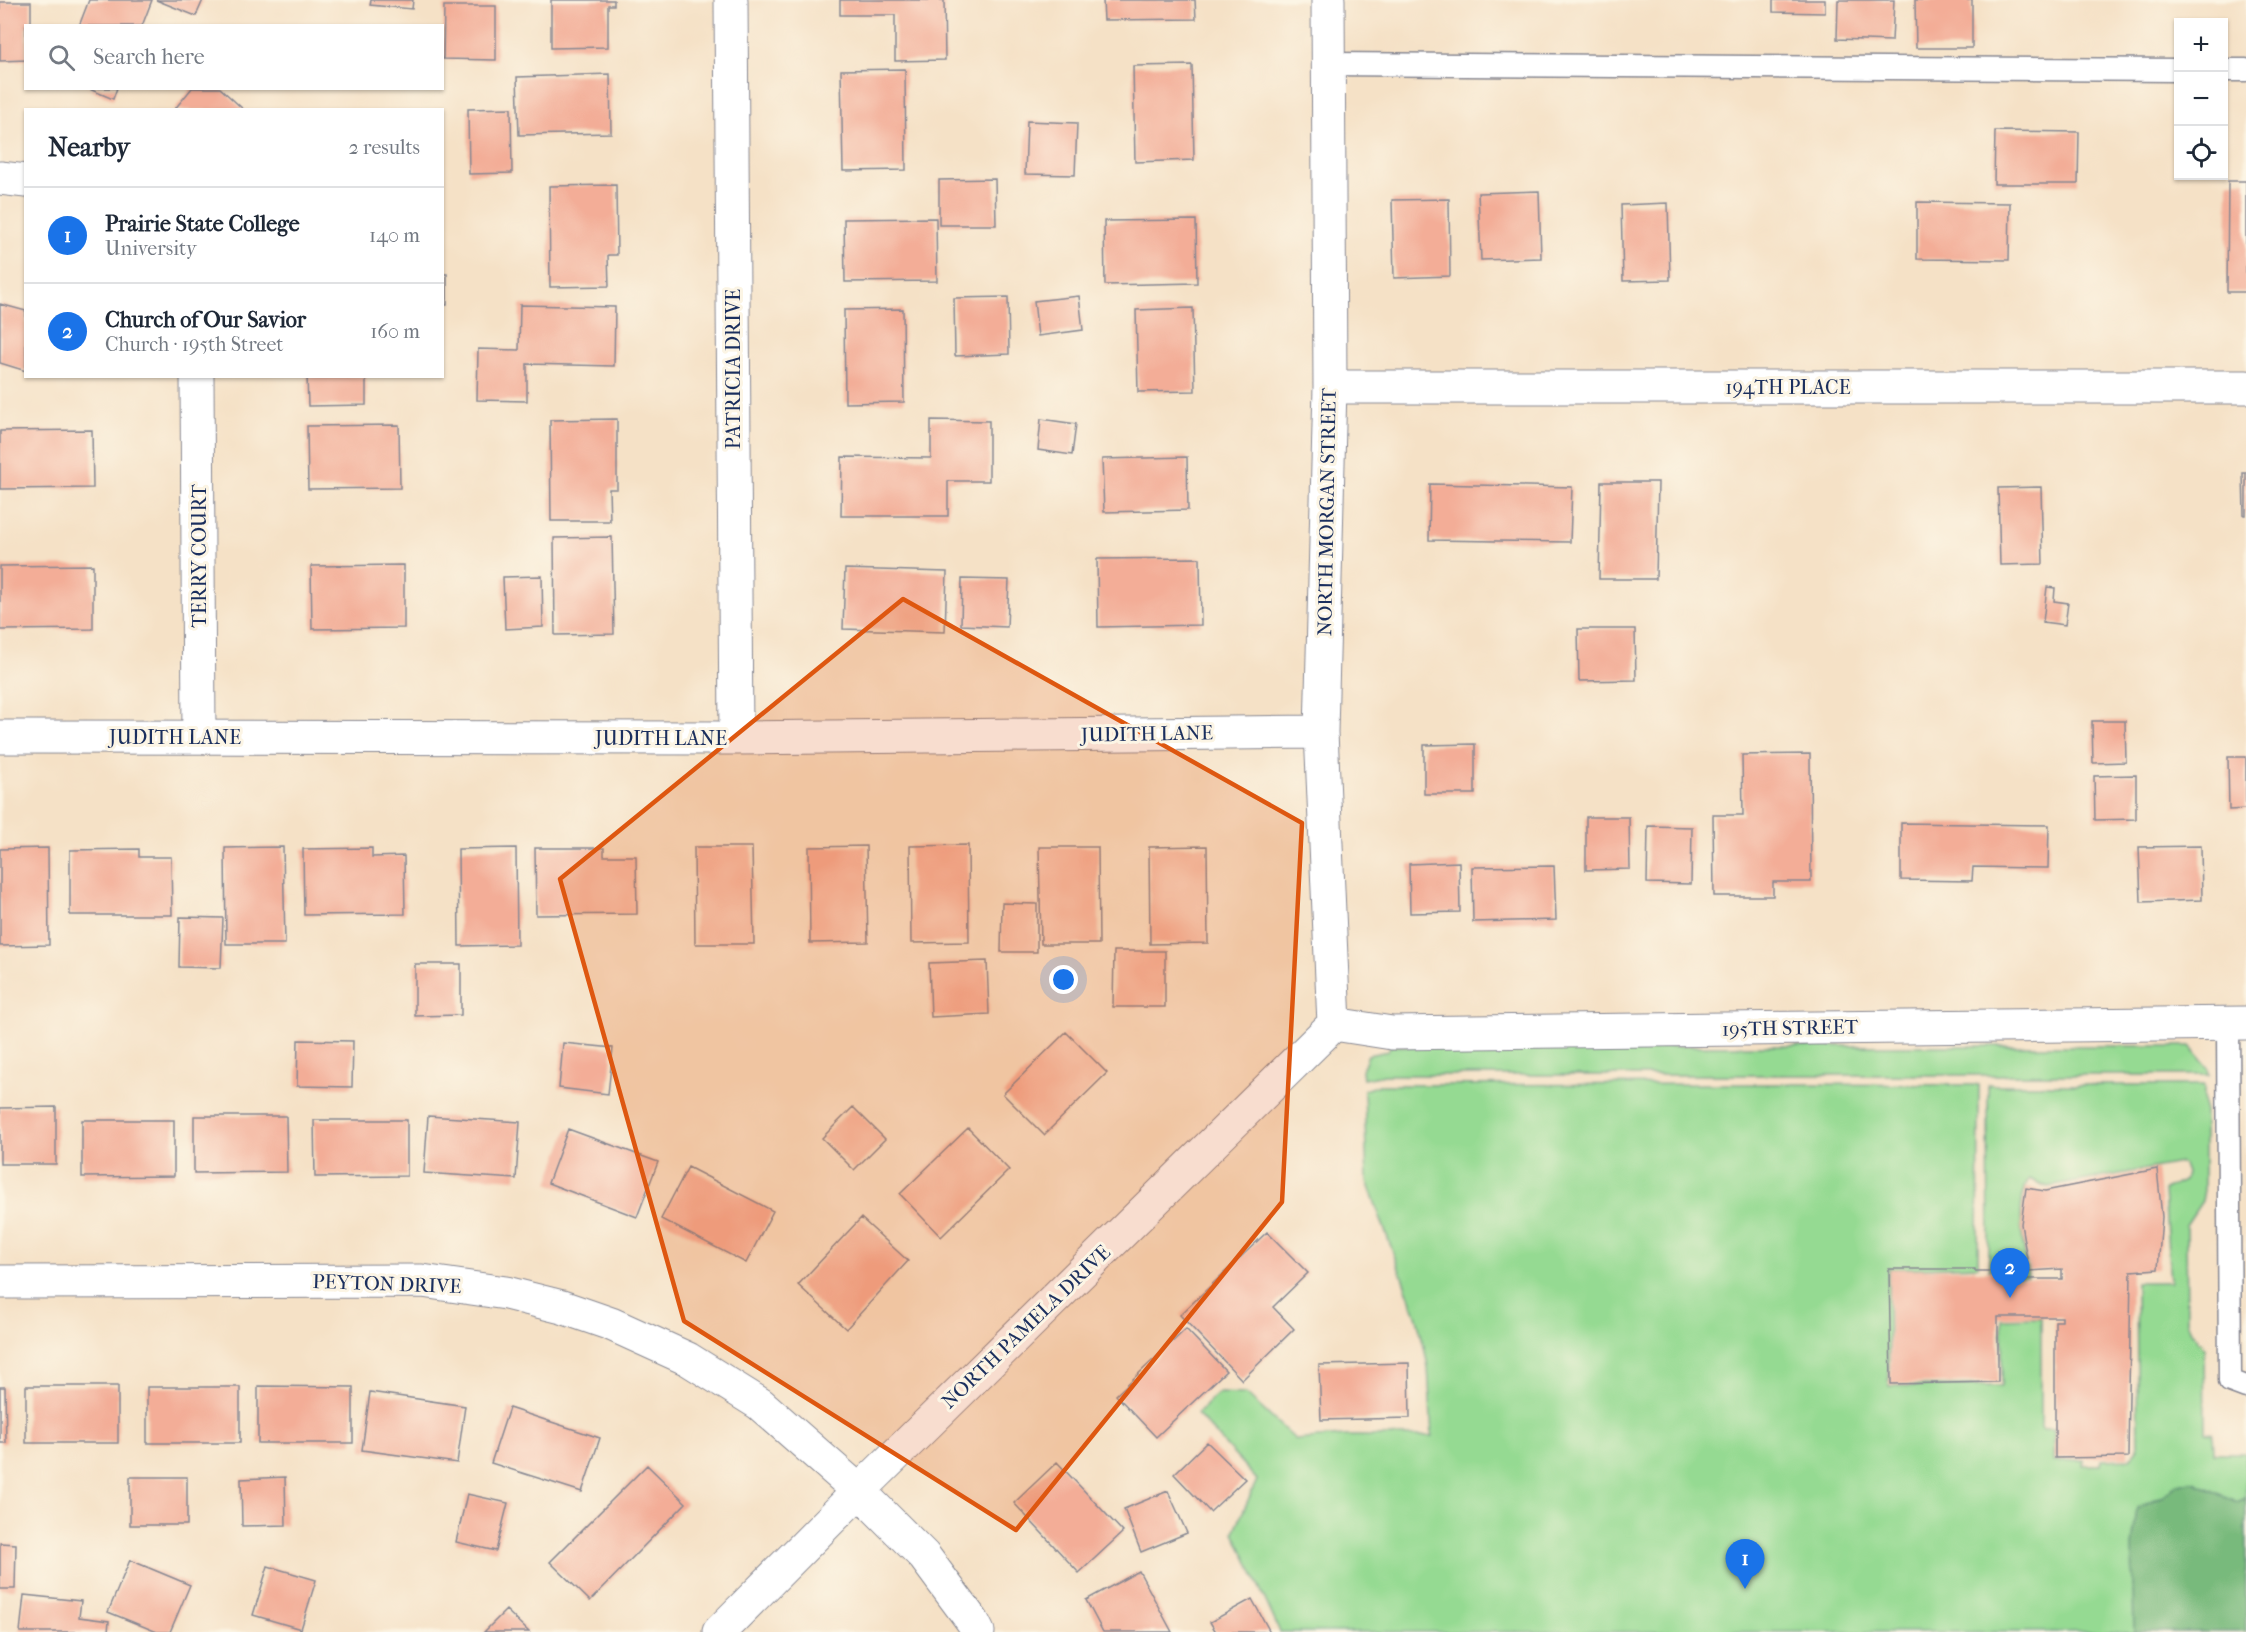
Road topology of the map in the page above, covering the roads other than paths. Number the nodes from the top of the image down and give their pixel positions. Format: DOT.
graph roads {
  1 [pos="731,0"];
  2 [pos="1328,0"];
  3 [pos="1328,64"];
  4 [pos="2174,70"];
  5 [pos="2228,70"];
  6 [pos="2246,70"];
  7 [pos="0,178"];
  8 [pos="24,181"];
  9 [pos="197,378"];
  10 [pos="1330,387"];
  11 [pos="2246,387"];
  12 [pos="1321,732"];
  13 [pos="199,736"];
  14 [pos="0,737"];
  15 [pos="736,738"];
  16 [pos="1334,1024"];
  17 [pos="2237,1024"];
  18 [pos="2237,1191"];
  19 [pos="0,1282"];
  20 [pos="2246,1387"];
  21 [pos="859,1491"];
  22 [pos="720,1632"];
  23 [pos="978,1632"];
  1 -- 15 [label="street, PATRICIA DRIVE"];
  2 -- 3 [label="street, NORTH MORGAN STREET"];
  3 -- 4 [label="lane"];
  3 -- 10 [label="street, NORTH MORGAN STREET"];
  5 -- 6 [label="lane"];
  7 -- 8 [label="street"];
  9 -- 13 [label="street, TERRY COURT"];
  10 -- 11 [label="street, 194TH PLACE"];
  10 -- 12 [label="street, NORTH MORGAN STREET"];
  12 -- 15 [label="street, JUDITH LANE"];
  12 -- 16 [label="street, NORTH MORGAN STREET"];
  13 -- 14 [label="street, JUDITH LANE"];
  13 -- 15 [label="street, JUDITH LANE"];
  16 -- 17 [label="street, 195TH STREET"];
  16 -- 21 [label="street, NORTH PAMELA DRIVE"];
  17 -- 18 [label="lane"];
  18 -- 20 [label="lane"];
  19 -- 21 [label="street, PEYTON DRIVE"];
  21 -- 22 [label="street, NORTH PAMELA DRIVE"];
  21 -- 23 [label="street, PEYTON DRIVE"];
}
